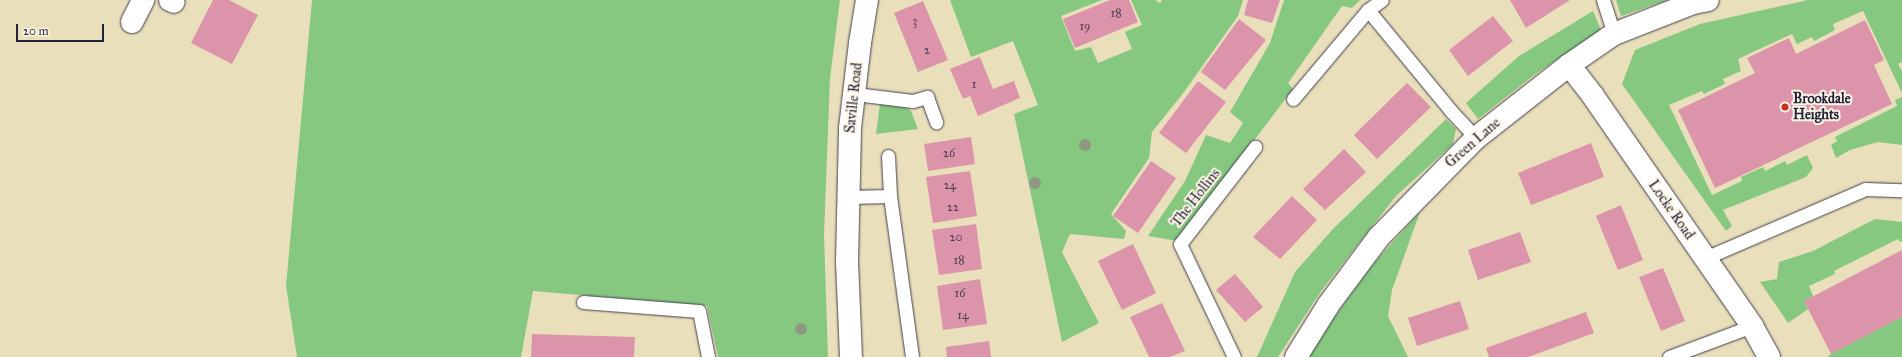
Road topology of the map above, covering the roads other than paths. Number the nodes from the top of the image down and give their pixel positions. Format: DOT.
graph roads {
  1 [pos="143,0"];
  2 [pos="867,0"];
  3 [pos="1382,0"];
  4 [pos="1602,0"];
  5 [pos="1708,0"];
  6 [pos="1368,10"];
  7 [pos="132,22"];
  8 [pos="1614,34"];
  9 [pos="1570,65"];
  10 [pos="855,94"];
  11 [pos="1293,99"];
  12 [pos="936,122"];
  13 [pos="1476,138"];
  14 [pos="1255,148"];
  15 [pos="888,156"];
  16 [pos="1902,190"];
  17 [pos="890,196"];
  18 [pos="848,197"];
  19 [pos="1705,258"];
  20 [pos="583,302"];
  21 [pos="1752,326"];
  22 [pos="708,357"];
  23 [pos="851,357"];
  24 [pos="912,357"];
  25 [pos="1234,357"];
  26 [pos="1296,357"];
  27 [pos="1669,357"];
  28 [pos="1769,357"];
  1 -- 7 [label="street"];
  2 -- 10 [label="street, Saville Road"];
  3 -- 6 [label="lane"];
  4 -- 8 [label="lane"];
  5 -- 8 [label="street, Green Lane"];
  6 -- 11 [label="lane"];
  6 -- 13 [label="lane"];
  8 -- 9 [label="street, Green Lane"];
  9 -- 13 [label="street, Green Lane"];
  9 -- 19 [label="street, Locke Road"];
  10 -- 12 [label="lane"];
  10 -- 18 [label="street, Saville Road"];
  13 -- 26 [label="street, Green Lane"];
  14 -- 25 [label="lane, The Hollins"];
  15 -- 17 [label="lane"];
  16 -- 19 [label="lane"];
  17 -- 18 [label="lane"];
  17 -- 24 [label="lane"];
  18 -- 23 [label="street, Saville Road"];
  19 -- 21 [label="street, Locke Road"];
  20 -- 22 [label="lane"];
  21 -- 27 [label="lane"];
  21 -- 28 [label="street, Locke Road"];
}
